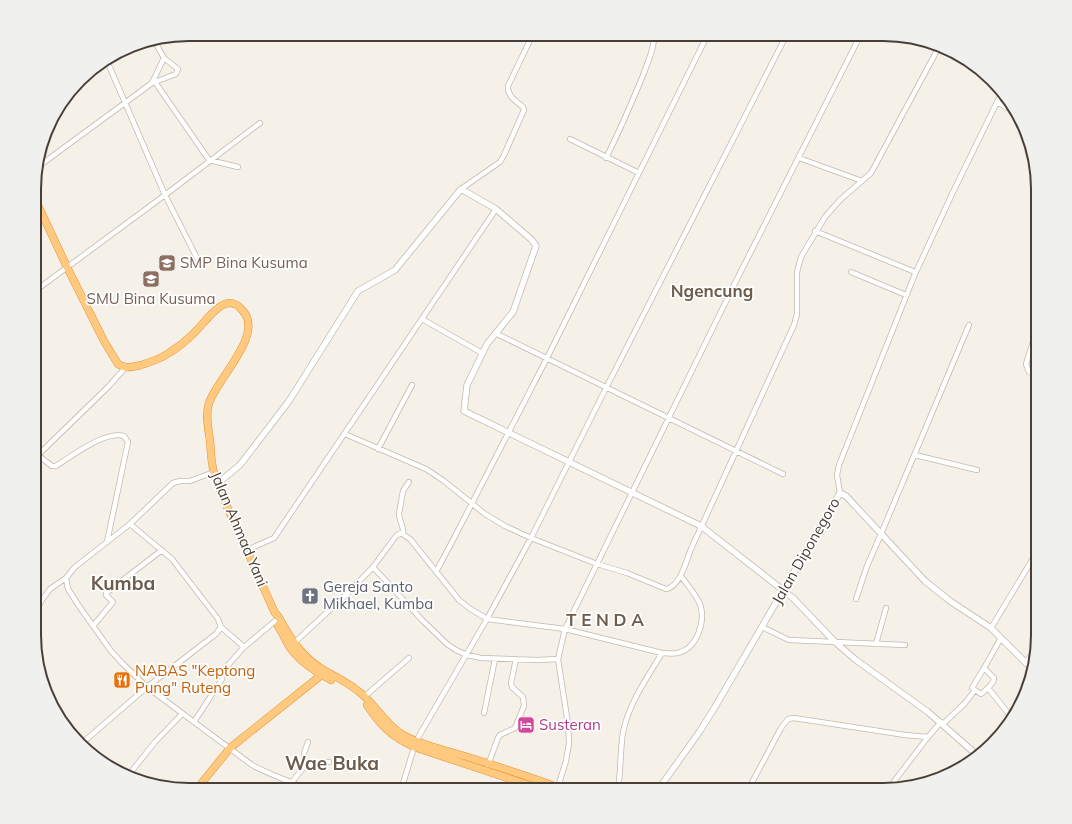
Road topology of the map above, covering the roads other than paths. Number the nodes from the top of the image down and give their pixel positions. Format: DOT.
graph roads {
  1 [pos="530,41"];
  2 [pos="653,41"];
  3 [pos="705,41"];
  4 [pos="782,41"];
  5 [pos="858,41"];
  6 [pos="157,45"];
  7 [pos="938,52"];
  8 [pos="164,58"];
  9 [pos="109,65"];
  10 [pos="154,82"];
  11 [pos="999,98"];
  12 [pos="998,102"];
  13 [pos="126,103"];
  14 [pos="1006,107"];
  15 [pos="260,123"];
  16 [pos="570,139"];
  17 [pos="606,158"];
  18 [pos="799,158"];
  19 [pos="209,160"];
  20 [pos="43,163"];
  21 [pos="238,167"];
  22 [pos="639,173"];
  23 [pos="862,181"];
  24 [pos="461,189"];
  25 [pos="165,195"];
  26 [pos="496,209"];
  27 [pos="41,212"];
  28 [pos="816,232"];
  29 [pos="200,264"];
  30 [pos="67,266"];
  31 [pos="851,272"];
  32 [pos="915,272"];
  33 [pos="41,286"];
  34 [pos="906,296"];
  35 [pos="422,319"];
  36 [pos="969,325"];
  37 [pos="495,333"];
  38 [pos="1031,348"];
  39 [pos="482,353"];
  40 [pos="547,358"];
  41 [pos="125,368"];
  42 [pos="1031,373"];
  43 [pos="412,385"];
  44 [pos="606,388"];
  45 [pos="668,418"];
  46 [pos="508,433"];
  47 [pos="345,434"];
  48 [pos="378,449"];
  49 [pos="41,451"];
  50 [pos="736,451"];
  51 [pos="914,456"];
  52 [pos="41,459"];
  53 [pos="569,463"];
  54 [pos="977,470"];
  55 [pos="214,472"];
  56 [pos="783,474"];
  57 [pos="409,482"];
  58 [pos="218,483"];
  59 [pos="632,493"];
  60 [pos="840,493"];
  61 [pos="472,503"];
  62 [pos="130,524"];
  63 [pos="701,526"];
  64 [pos="403,533"];
  65 [pos="882,534"];
  66 [pos="531,538"];
  67 [pos="107,542"];
  68 [pos="162,550"];
  69 [pos="247,550"];
  70 [pos="1031,562"];
  71 [pos="598,564"];
  72 [pos="374,567"];
  73 [pos="436,572"];
  74 [pos="681,576"];
  75 [pos="66,578"];
  76 [pos="784,590"];
  77 [pos="856,599"];
  78 [pos="41,602"];
  79 [pos="886,608"];
  80 [pos="275,612"];
  81 [pos="487,619"];
  82 [pos="275,620"];
  83 [pos="93,626"];
  84 [pos="221,627"];
  85 [pos="762,627"];
  86 [pos="991,628"];
  87 [pos="565,629"];
  88 [pos="1001,638"];
  89 [pos="835,642"];
  90 [pos="876,644"];
  91 [pos="291,645"];
  92 [pos="905,645"];
  93 [pos="244,647"];
  94 [pos="662,653"];
  95 [pos="467,654"];
  96 [pos="409,658"];
  97 [pos="1029,658"];
  98 [pos="495,659"];
  99 [pos="516,659"];
  100 [pos="558,659"];
  101 [pos="1025,662"];
  102 [pos="1028,665"];
  103 [pos="984,668"];
  104 [pos="324,673"];
  105 [pos="147,687"];
  106 [pos="988,688"];
  107 [pos="975,690"];
  108 [pos="366,699"];
  109 [pos="1008,713"];
  110 [pos="182,714"];
  111 [pos="484,714"];
  112 [pos="194,722"];
  113 [pos="942,723"];
  114 [pos="928,737"];
  115 [pos="85,741"];
  116 [pos="308,742"];
  117 [pos="415,744"];
  118 [pos="230,748"];
  119 [pos="973,752"];
  120 [pos="328,762"];
  121 [pos="304,767"];
  122 [pos="487,767"];
  123 [pos="131,772"];
  124 [pos="292,782"];
  125 [pos="202,783"];
  126 [pos="403,783"];
  127 [pos="527,783"];
  128 [pos="539,783"];
  129 [pos="560,783"];
  130 [pos="619,783"];
  131 [pos="663,783"];
  132 [pos="752,783"];
  133 [pos="893,783"];
  1 -- 24 [label="street"];
  2 -- 17 [label="street"];
  3 -- 22 [label="street"];
  4 -- 44 [label="street"];
  5 -- 18 [label="street"];
  6 -- 8 [label="street"];
  7 -- 23 [label="street"];
  8 -- 10 [label="street"];
  8 -- 10 [label="street"];
  9 -- 13 [label="street"];
  10 -- 13 [label="street"];
  10 -- 19 [label="street"];
  11 -- 12 [label="street"];
  12 -- 14 [label="street"];
  12 -- 32 [label="street"];
  13 -- 20 [label="street"];
  13 -- 25 [label="street"];
  15 -- 19 [label="street"];
  16 -- 17 [label="street"];
  17 -- 22 [label="street"];
  18 -- 23 [label="street"];
  18 -- 45 [label="street"];
  19 -- 21 [label="street"];
  19 -- 25 [label="street"];
  22 -- 40 [label="street"];
  23 -- 28 [label="street"];
  24 -- 26 [label="street"];
  24 -- 58 [label="street"];
  25 -- 29 [label="street"];
  25 -- 30 [label="street"];
  26 -- 35 [label="street"];
  26 -- 37 [label="street"];
  27 -- 30 [label="highway"];
  28 -- 32 [label="street"];
  28 -- 50 [label="street"];
  30 -- 33 [label="street"];
  30 -- 41 [label="highway"];
  31 -- 34 [label="street"];
  32 -- 34 [label="street"];
  34 -- 60 [label="street"];
  35 -- 39 [label="street"];
  35 -- 47 [label="street"];
  36 -- 51 [label="street"];
  37 -- 39 [label="street"];
  37 -- 40 [label="street"];
  38 -- 42 [label="street"];
  39 -- 46 [label="street"];
  40 -- 44 [label="street"];
  40 -- 46 [label="street"];
  41 -- 49 [label="street"];
  41 -- 55 [label="highway, Jalan Ahmad Yani"];
  43 -- 48 [label="street"];
  44 -- 45 [label="street"];
  44 -- 53 [label="street"];
  45 -- 50 [label="street"];
  45 -- 59 [label="street"];
  46 -- 53 [label="street"];
  46 -- 61 [label="street"];
  47 -- 48 [label="street"];
  47 -- 69 [label="street"];
  48 -- 61 [label="street"];
  50 -- 56 [label="street"];
  50 -- 63 [label="street"];
  51 -- 54 [label="street"];
  51 -- 65 [label="street"];
  52 -- 67 [label="street"];
  53 -- 59 [label="street"];
  53 -- 66 [label="street"];
  55 -- 58 [label="highway, Jalan Ahmad Yani"];
  55 -- 62 [label="street"];
  57 -- 64 [label="street"];
  58 -- 69 [label="highway, Jalan Ahmad Yani"];
  59 -- 63 [label="street"];
  59 -- 71 [label="street"];
  60 -- 65 [label="street, Jalan Diponegoro"];
  60 -- 76 [label="street, Jalan Diponegoro"];
  61 -- 66 [label="street"];
  61 -- 73 [label="street"];
  62 -- 67 [label="street"];
  62 -- 68 [label="street"];
  63 -- 74 [label="street"];
  63 -- 76 [label="street"];
  64 -- 72 [label="street"];
  64 -- 73 [label="street"];
  65 -- 77 [label="street"];
  65 -- 86 [label="street, Jalan Diponegoro"];
  66 -- 71 [label="street"];
  66 -- 81 [label="street"];
  67 -- 75 [label="street"];
  68 -- 83 [label="street"];
  68 -- 84 [label="street"];
  69 -- 80 [label="highway, Jalan Ahmad Yani"];
  70 -- 86 [label="street"];
  71 -- 74 [label="street"];
  71 -- 87 [label="street"];
  72 -- 91 [label="street"];
  72 -- 95 [label="street"];
  73 -- 81 [label="street"];
  74 -- 94 [label="street"];
  75 -- 78 [label="street"];
  75 -- 83 [label="street"];
  76 -- 85 [label="street, Jalan Diponegoro"];
  76 -- 89 [label="street"];
  79 -- 90 [label="street"];
  80 -- 82 [label="highway, Jalan Ahmad Yani"];
  80 -- 91 [label="highway, Jalan Ahmad Yani"];
  81 -- 87 [label="street"];
  81 -- 95 [label="street"];
  82 -- 91 [label="highway, Jalan Ahmad Yani"];
  82 -- 93 [label="street"];
  83 -- 105 [label="street"];
  84 -- 93 [label="street"];
  84 -- 105 [label="street"];
  85 -- 89 [label="street"];
  85 -- 131 [label="street, Jalan Diponegoro"];
  86 -- 88 [label="street, Jalan Diponegoro"];
  87 -- 94 [label="street"];
  87 -- 100 [label="street"];
  88 -- 101 [label="street, Jalan Diponegoro"];
  88 -- 103 [label="street"];
  89 -- 90 [label="street"];
  89 -- 113 [label="street"];
  90 -- 92 [label="street"];
  91 -- 104 [label="highway, Jalan Ahmad Yani"];
  93 -- 112 [label="street"];
  94 -- 130 [label="street"];
  95 -- 98 [label="street"];
  95 -- 117 [label="street"];
  96 -- 108 [label="street"];
  97 -- 101 [label="street"];
  98 -- 99 [label="street"];
  98 -- 111 [label="street"];
  99 -- 100 [label="street"];
  99 -- 122 [label="street"];
  100 -- 129 [label="street"];
  101 -- 102 [label="street, Jalan Diponegoro"];
  103 -- 106 [label="street"];
  103 -- 107 [label="street"];
  104 -- 108 [label="highway, Jalan Ahmad Yani"];
  104 -- 118 [label="highway"];
  105 -- 110 [label="street"];
  105 -- 115 [label="street"];
  106 -- 107 [label="street"];
  106 -- 109 [label="street"];
  107 -- 113 [label="street"];
  108 -- 117 [label="highway, Jalan Ahmad Yani"];
  110 -- 112 [label="street"];
  110 -- 123 [label="street"];
  112 -- 118 [label="street"];
  113 -- 114 [label="street"];
  113 -- 119 [label="street"];
  114 -- 132 [label="street"];
  114 -- 133 [label="street"];
  116 -- 121 [label="street"];
  117 -- 122 [label="highway, Jalan Ahmad Yani"];
  117 -- 126 [label="street"];
  118 -- 124 [label="street"];
  118 -- 125 [label="highway"];
  120 -- 121 [label="street"];
  121 -- 124 [label="street"];
  122 -- 127 [label="highway, Jalan Ahmad Yani"];
  122 -- 128 [label="highway, Jalan Ahmad Yani"];
}
